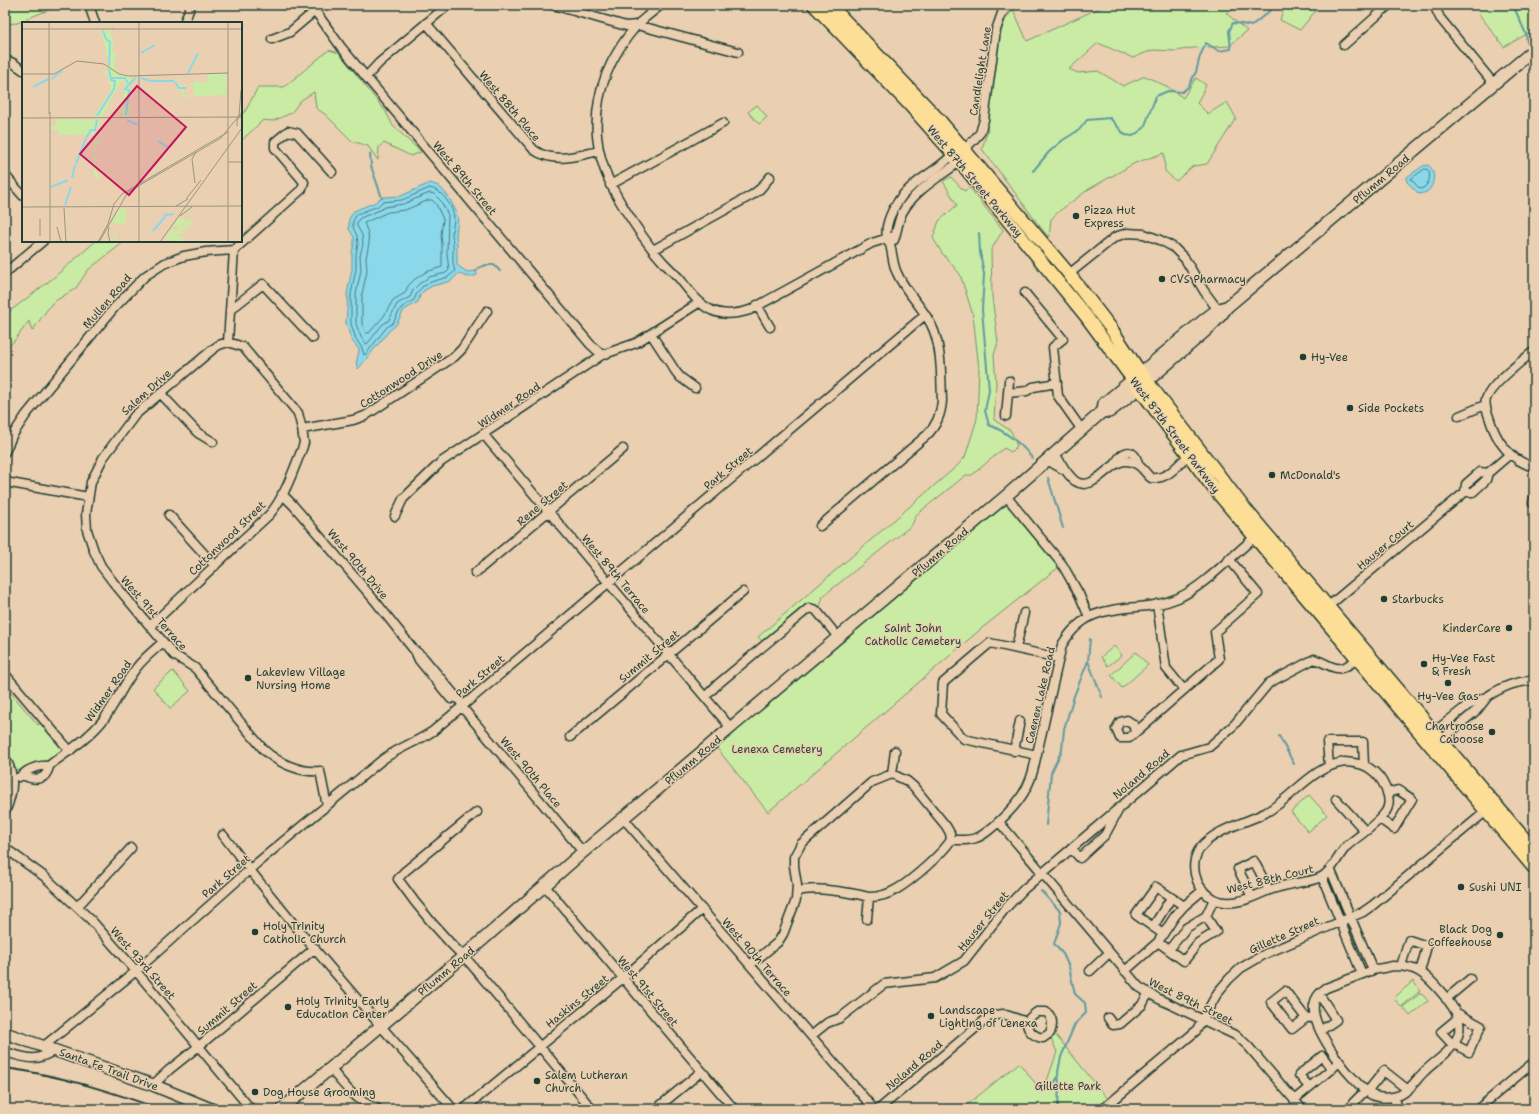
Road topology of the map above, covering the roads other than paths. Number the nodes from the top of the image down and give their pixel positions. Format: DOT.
graph roads {
  1 [pos="89,5"];
  2 [pos="191,5"];
  3 [pos="322,5"];
  4 [pos="448,5"];
  5 [pos="553,5"];
  6 [pos="661,5"];
  7 [pos="814,5"];
  8 [pos="830,5"];
  9 [pos="1009,5"];
  10 [pos="1389,5"];
  11 [pos="1434,5"];
  12 [pos="313,8"];
  13 [pos="95,22"];
  14 [pos="184,22"];
  15 [pos="426,23"];
  16 [pos="637,25"];
  17 [pos="272,39"];
  18 [pos="1344,44"];
  19 [pos="1534,50"];
  20 [pos="738,52"];
  21 [pos="6,61"];
  22 [pos="22,69"];
  23 [pos="366,77"];
  24 [pos="1494,84"];
  25 [pos="723,123"];
  26 [pos="599,151"];
  27 [pos="961,154"];
  28 [pos="332,172"];
  29 [pos="5,175"];
  30 [pos="770,177"];
  31 [pos="610,185"];
  32 [pos="22,195"];
  33 [pos="901,197"];
  34 [pos="909,202"];
  35 [pos="1014,228"];
  36 [pos="891,237"];
  37 [pos="41,242"];
  38 [pos="234,250"];
  39 [pos="653,250"];
  40 [pos="5,273"];
  41 [pos="1069,274"];
  42 [pos="1025,293"];
  43 [pos="700,302"];
  44 [pos="757,305"];
  45 [pos="230,310"];
  46 [pos="1222,310"];
  47 [pos="487,311"];
  48 [pos="925,315"];
  49 [pos="770,327"];
  50 [pos="651,334"];
  51 [pos="313,338"];
  52 [pos="228,342"];
  53 [pos="1534,351"];
  54 [pos="602,356"];
  55 [pos="1140,380"];
  56 [pos="1009,381"];
  57 [pos="1057,383"];
  58 [pos="695,388"];
  59 [pos="1008,393"];
  60 [pos="161,394"];
  61 [pos="1485,405"];
  62 [pos="1006,416"];
  63 [pos="1459,416"];
  64 [pos="302,429"];
  65 [pos="1082,430"];
  66 [pos="484,434"];
  67 [pos="213,442"];
  68 [pos="623,449"];
  69 [pos="5,452"];
  70 [pos="1509,454"];
  71 [pos="1189,455"];
  72 [pos="1051,457"];
  73 [pos="1534,467"];
  74 [pos="5,482"];
  75 [pos="282,494"];
  76 [pos="1006,496"];
  77 [pos="88,497"];
  78 [pos="549,511"];
  79 [pos="169,515"];
  80 [pos="394,516"];
  81 [pos="820,526"];
  82 [pos="1255,537"];
  83 [pos="1229,559"];
  84 [pos="215,566"];
  85 [pos="475,573"];
  86 [pos="609,583"];
  87 [pos="743,592"];
  88 [pos="1157,604"];
  89 [pos="1324,610"];
  90 [pos="1024,613"];
  91 [pos="1089,617"];
  92 [pos="150,626"];
  93 [pos="838,637"];
  94 [pos="163,642"];
  95 [pos="1016,648"];
  96 [pos="669,654"];
  97 [pos="1059,658"];
  98 [pos="1357,659"];
  99 [pos="5,674"];
  100 [pos="1534,682"];
  101 [pos="1184,690"];
  102 [pos="1388,694"];
  103 [pos="705,697"];
  104 [pos="461,707"];
  105 [pos="1020,721"];
  106 [pos="731,728"];
  107 [pos="1135,732"];
  108 [pos="1437,736"];
  109 [pos="570,737"];
  110 [pos="1014,750"];
  111 [pos="70,751"];
  112 [pos="895,751"];
  113 [pos="1036,755"];
  114 [pos="5,758"];
  115 [pos="1364,765"];
  116 [pos="1329,766"];
  117 [pos="892,774"];
  118 [pos="12,779"];
  119 [pos="1387,793"];
  120 [pos="1336,798"];
  121 [pos="1122,805"];
  122 [pos="327,806"];
  123 [pos="1490,808"];
  124 [pos="5,812"];
  125 [pos="477,812"];
  126 [pos="624,818"];
  127 [pos="1380,819"];
  128 [pos="999,822"];
  129 [pos="1365,831"];
  130 [pos="223,836"];
  131 [pos="951,840"];
  132 [pos="5,848"];
  133 [pos="131,848"];
  134 [pos="1071,848"];
  135 [pos="1534,850"];
  136 [pos="583,852"];
  137 [pos="1534,868"];
  138 [pos="249,870"];
  139 [pos="1331,871"];
  140 [pos="1042,873"];
  141 [pos="1322,877"];
  142 [pos="545,886"];
  143 [pos="1203,890"];
  144 [pos="1269,890"];
  145 [pos="797,892"];
  146 [pos="869,897"];
  147 [pos="1252,897"];
  148 [pos="1171,898"];
  149 [pos="1214,899"];
  150 [pos="1184,906"];
  151 [pos="77,907"];
  152 [pos="702,909"];
  153 [pos="1206,916"];
  154 [pos="1351,917"];
  155 [pos="867,919"];
  156 [pos="1341,922"];
  157 [pos="1153,927"];
  158 [pos="1163,934"];
  159 [pos="1158,942"];
  160 [pos="315,948"];
  161 [pos="1169,950"];
  162 [pos="1109,953"];
  163 [pos="463,957"];
  164 [pos="750,965"];
  165 [pos="1401,966"];
  166 [pos="1373,970"];
  167 [pos="136,971"];
  168 [pos="1090,971"];
  169 [pos="1125,971"];
  170 [pos="1420,972"];
  171 [pos="1362,974"];
  172 [pos="623,978"];
  173 [pos="1470,979"];
  174 [pos="1148,994"];
  175 [pos="1320,994"];
  176 [pos="1446,999"];
  177 [pos="1458,1016"];
  178 [pos="1315,1017"];
  179 [pos="1108,1018"];
  180 [pos="1306,1018"];
  181 [pos="1202,1019"];
  182 [pos="1028,1022"];
  183 [pos="381,1025"];
  184 [pos="1320,1031"];
  185 [pos="5,1033"];
  186 [pos="812,1036"];
  187 [pos="540,1045"];
  188 [pos="1453,1045"];
  189 [pos="44,1046"];
  190 [pos="200,1046"];
  191 [pos="55,1050"];
  192 [pos="5,1052"];
  193 [pos="1340,1062"];
  194 [pos="1534,1062"];
  195 [pos="330,1068"];
  196 [pos="1332,1069"];
  197 [pos="702,1071"];
  198 [pos="153,1085"];
  199 [pos="1310,1087"];
  200 [pos="1408,1090"];
  201 [pos="1367,1091"];
  202 [pos="1394,1097"];
  203 [pos="1294,1100"];
  204 [pos="250,1108"];
  205 [pos="211,1109"];
  206 [pos="282,1109"];
  207 [pos="378,1109"];
  208 [pos="453,1109"];
  209 [pos="464,1109"];
  210 [pos="592,1109"];
  211 [pos="656,1109"];
  212 [pos="734,1109"];
  213 [pos="874,1109"];
  214 [pos="879,1109"];
  215 [pos="1103,1109"];
  216 [pos="1302,1109"];
  217 [pos="1358,1109"];
  218 [pos="1394,1109"];
  219 [pos="1478,1109"];
  1 -- 13 [label="street"];
  2 -- 14 [label="street"];
  3 -- 12 [label="street"];
  4 -- 15 [label="street"];
  5 -- 16 [label="street"];
  6 -- 16 [label="street"];
  7 -- 27 [label="main road, West 87th Street Parkway"];
  8 -- 27 [label="main road, West 87th Street Parkway"];
  9 -- 27 [label="street, Candlelight Lane"];
  10 -- 18 [label="street"];
  11 -- 24 [label="street"];
  12 -- 17 [label="street"];
  12 -- 23 [label="street, West 89th Street"];
  15 -- 23 [label="street"];
  15 -- 26 [label="street, West 88th Place"];
  16 -- 20 [label="street"];
  16 -- 26 [label="street"];
  19 -- 24 [label="main road, Pflumm Road"];
  21 -- 22 [label="street"];
  23 -- 54 [label="street, West 89th Street"];
  24 -- 46 [label="main road, Pflumm Road"];
  25 -- 31 [label="street"];
  26 -- 31 [label="street"];
  27 -- 33 [label="street, Candlelight Lane"];
  27 -- 34 [label="street, Candlelight Lane"];
  27 -- 35 [label="main road, West 87th Street Parkway"];
  27 -- 41 [label="main road, West 87th Street Parkway"];
  28 -- 38 [label="street"];
  29 -- 32 [label="street"];
  30 -- 39 [label="street"];
  31 -- 39 [label="street"];
  33 -- 34 [label="street"];
  33 -- 36 [label="street, Candlelight Lane"];
  34 -- 36 [label="street, Candlelight Lane"];
  35 -- 41 [label="main road"];
  35 -- 55 [label="main road, West 87th Street Parkway"];
  36 -- 44 [label="street"];
  36 -- 48 [label="street, Candlelight Lane"];
  37 -- 40 [label="street"];
  38 -- 45 [label="street"];
  38 -- 69 [label="street, Mullen Road"];
  39 -- 43 [label="street"];
  41 -- 46 [label="street"];
  41 -- 55 [label="main road, West 87th Street Parkway"];
  42 -- 57 [label="street"];
  43 -- 44 [label="street"];
  43 -- 50 [label="street, Widmer Road"];
  44 -- 49 [label="street"];
  45 -- 51 [label="street"];
  45 -- 52 [label="street"];
  46 -- 55 [label="main road, Pflumm Road"];
  47 -- 64 [label="street, Cottonwood Drive"];
  48 -- 81 [label="street, Candlelight Lane"];
  48 -- 86 [label="street, Park Street"];
  50 -- 54 [label="street, Widmer Road"];
  50 -- 58 [label="street"];
  52 -- 60 [label="street, Salem Drive"];
  52 -- 64 [label="street"];
  53 -- 61 [label="street"];
  54 -- 66 [label="street, Widmer Road"];
  55 -- 65 [label="main road, Pflumm Road"];
  55 -- 71 [label="main road, West 87th Street Parkway"];
  55 -- 89 [label="main road, West 87th Street Parkway"];
  56 -- 59 [label="street"];
  57 -- 59 [label="street"];
  57 -- 65 [label="street"];
  59 -- 62 [label="street"];
  60 -- 67 [label="street"];
  60 -- 77 [label="street, Salem Drive"];
  61 -- 63 [label="street"];
  61 -- 70 [label="street"];
  64 -- 75 [label="street, Cottonwood Street"];
  65 -- 72 [label="main road, Pflumm Road"];
  66 -- 78 [label="street, West 89th Terrace"];
  66 -- 80 [label="street, Widmer Road"];
  68 -- 78 [label="street, Rene Street"];
  70 -- 73 [label="street"];
  70 -- 89 [label="street, Hauser Court"];
  71 -- 72 [label="street"];
  71 -- 82 [label="main road, West 87th Street Parkway"];
  72 -- 76 [label="main road, Pflumm Road"];
  74 -- 77 [label="street"];
  75 -- 84 [label="street, Cottonwood Street"];
  75 -- 104 [label="street, West 90th Drive"];
  76 -- 91 [label="street"];
  76 -- 93 [label="main road, Pflumm Road"];
  77 -- 92 [label="street, West 91st Terrace"];
  78 -- 85 [label="street, Rene Street"];
  78 -- 86 [label="street, West 89th Terrace"];
  79 -- 84 [label="street"];
  82 -- 83 [label="street, Caenen Lake Road"];
  82 -- 89 [label="main road, West 87th Street Parkway"];
  83 -- 88 [label="street, Caenen Lake Road"];
  83 -- 101 [label="street"];
  84 -- 92 [label="street, Cottonwood Street"];
  86 -- 96 [label="street, West 89th Terrace"];
  86 -- 104 [label="street, Park Street"];
  87 -- 96 [label="street, Summit Street"];
  88 -- 91 [label="street, Caenen Lake Road"];
  88 -- 101 [label="street"];
  89 -- 98 [label="main road, West 87th Street Parkway"];
  89 -- 108 [label="main road, West 87th Street Parkway"];
  90 -- 95 [label="street"];
  91 -- 97 [label="street, Caenen Lake Road"];
  92 -- 94 [label="street, West 91st Terrace"];
  93 -- 103 [label="street"];
  93 -- 106 [label="main road, Pflumm Road"];
  94 -- 111 [label="street, Widmer Road"];
  94 -- 122 [label="street, West 91st Terrace"];
  95 -- 97 [label="street"];
  95 -- 110 [label="street"];
  96 -- 103 [label="street, West 89th Terrace"];
  96 -- 109 [label="street, Summit Street"];
  97 -- 113 [label="street, Caenen Lake Road"];
  98 -- 102 [label="main road, West 87th Street Parkway"];
  98 -- 121 [label="street, Noland Road"];
  99 -- 111 [label="street"];
  100 -- 108 [label="street"];
  101 -- 107 [label="street"];
  102 -- 108 [label="main road"];
  102 -- 123 [label="main road, West 87th Street Parkway"];
  103 -- 106 [label="street, West 89th Terrace"];
  104 -- 122 [label="street, Park Street"];
  104 -- 136 [label="street, West 90th Place"];
  105 -- 110 [label="street"];
  106 -- 126 [label="main road, Pflumm Road"];
  108 -- 123 [label="main road, West 87th Street Parkway"];
  110 -- 113 [label="street"];
  111 -- 118 [label="street, Widmer Road"];
  112 -- 117 [label="street"];
  113 -- 128 [label="street, Caenen Lake Road"];
  114 -- 118 [label="street"];
  115 -- 116 [label="street, West 88th Court"];
  115 -- 116 [label="street"];
  115 -- 119 [label="street"];
  116 -- 143 [label="street, West 88th Court"];
  117 -- 131 [label="street"];
  117 -- 145 [label="street"];
  118 -- 124 [label="street"];
  119 -- 127 [label="street, West 88th Court"];
  119 -- 127 [label="street"];
  120 -- 129 [label="street"];
  121 -- 134 [label="street, Noland Road"];
  121 -- 134 [label="street"];
  122 -- 138 [label="street, Park Street"];
  123 -- 135 [label="main road, West 87th Street Parkway"];
  123 -- 137 [label="main road, West 87th Street Parkway"];
  123 -- 154 [label="street, Gillette Street"];
  125 -- 163 [label="street"];
  126 -- 136 [label="main road, Pflumm Road"];
  126 -- 152 [label="street, West 90th Terrace"];
  127 -- 129 [label="street, West 88th Court"];
  128 -- 131 [label="street, Caenen Lake Road"];
  128 -- 140 [label="street"];
  129 -- 139 [label="street, West 88th Court"];
  130 -- 138 [label="street"];
  131 -- 146 [label="street"];
  132 -- 151 [label="street, West 93rd Street"];
  133 -- 151 [label="street"];
  134 -- 140 [label="street, Noland Road"];
  136 -- 142 [label="main road, Pflumm Road"];
  138 -- 160 [label="street"];
  138 -- 167 [label="street, Park Street"];
  139 -- 141 [label="street, West 88th Court"];
  139 -- 154 [label="street"];
  140 -- 162 [label="street, West 89th Street"];
  140 -- 186 [label="street, Hauser Street"];
  141 -- 144 [label="street, West 88th Court"];
  141 -- 156 [label="street"];
  142 -- 163 [label="main road, Pflumm Road"];
  142 -- 172 [label="street, West 91st Street"];
  143 -- 149 [label="street, West 88th Court"];
  143 -- 150 [label="street"];
  144 -- 147 [label="street, West 88th Court"];
  144 -- 147 [label="street"];
  145 -- 146 [label="street"];
  145 -- 164 [label="street"];
  146 -- 155 [label="street"];
  147 -- 149 [label="street, West 88th Court"];
  148 -- 150 [label="street"];
  148 -- 157 [label="street"];
  148 -- 157 [label="street"];
  149 -- 153 [label="street"];
  150 -- 158 [label="street"];
  151 -- 167 [label="street, West 93rd Street"];
  152 -- 164 [label="street, West 90th Terrace"];
  152 -- 172 [label="street, Haskins Street"];
  153 -- 161 [label="street"];
  153 -- 161 [label="street"];
  154 -- 156 [label="street, Gillette Street"];
  154 -- 166 [label="street"];
  156 -- 171 [label="street"];
  156 -- 181 [label="street, Gillette Street"];
  157 -- 158 [label="street"];
  158 -- 159 [label="street"];
  159 -- 161 [label="street"];
  159 -- 169 [label="street"];
  160 -- 183 [label="street"];
  160 -- 190 [label="street, Summit Street"];
  162 -- 168 [label="street"];
  162 -- 169 [label="street, West 89th Street"];
  163 -- 183 [label="main road, Pflumm Road"];
  163 -- 187 [label="street"];
  164 -- 186 [label="street, West 90th Terrace"];
  165 -- 166 [label="street"];
  165 -- 170 [label="street"];
  165 -- 170 [label="street"];
  166 -- 171 [label="street"];
  167 -- 189 [label="street, Park Street"];
  167 -- 190 [label="street, West 93rd Street"];
  169 -- 174 [label="street, West 89th Street"];
  170 -- 176 [label="street"];
  171 -- 175 [label="street"];
  172 -- 187 [label="street, Haskins Street"];
  172 -- 197 [label="street, West 91st Street"];
  173 -- 176 [label="street"];
  174 -- 179 [label="street"];
  174 -- 181 [label="street, West 89th Street"];
  175 -- 178 [label="street"];
  175 -- 184 [label="street"];
  176 -- 177 [label="street"];
  177 -- 188 [label="street"];
  177 -- 188 [label="street"];
  177 -- 188 [label="street"];
  178 -- 180 [label="street"];
  178 -- 184 [label="street"];
  180 -- 180 [label="street"];
  181 -- 203 [label="street, West 89th Street"];
  181 -- 215 [label="street, Gillette Street"];
  182 -- 214 [label="street, Noland Road"];
  183 -- 195 [label="main road, Pflumm Road"];
  183 -- 208 [label="street"];
  184 -- 193 [label="street"];
  185 -- 189 [label="main road, Santa Fe Trail Drive"];
  186 -- 213 [label="street, West 90th Terrace"];
  187 -- 209 [label="street, Haskins Street"];
  187 -- 210 [label="street"];
  188 -- 200 [label="street"];
  189 -- 191 [label="main road, Santa Fe Trail Drive"];
  190 -- 198 [label="street, Summit Street"];
  190 -- 204 [label="street, West 93rd Street"];
  191 -- 192 [label="street"];
  191 -- 198 [label="main road, Santa Fe Trail Drive"];
  193 -- 196 [label="street"];
  193 -- 201 [label="street"];
  194 -- 219 [label="street"];
  195 -- 206 [label="main road, Pflumm Road"];
  195 -- 207 [label="street"];
  196 -- 199 [label="street"];
  196 -- 199 [label="street"];
  197 -- 211 [label="street"];
  197 -- 212 [label="street, West 91st Street"];
  198 -- 205 [label="main road, Santa Fe Trail Drive"];
  199 -- 203 [label="street"];
  200 -- 201 [label="street"];
  200 -- 202 [label="street"];
  201 -- 202 [label="street"];
  201 -- 217 [label="street"];
  202 -- 218 [label="street"];
  203 -- 216 [label="street, West 89th Street"];
}
